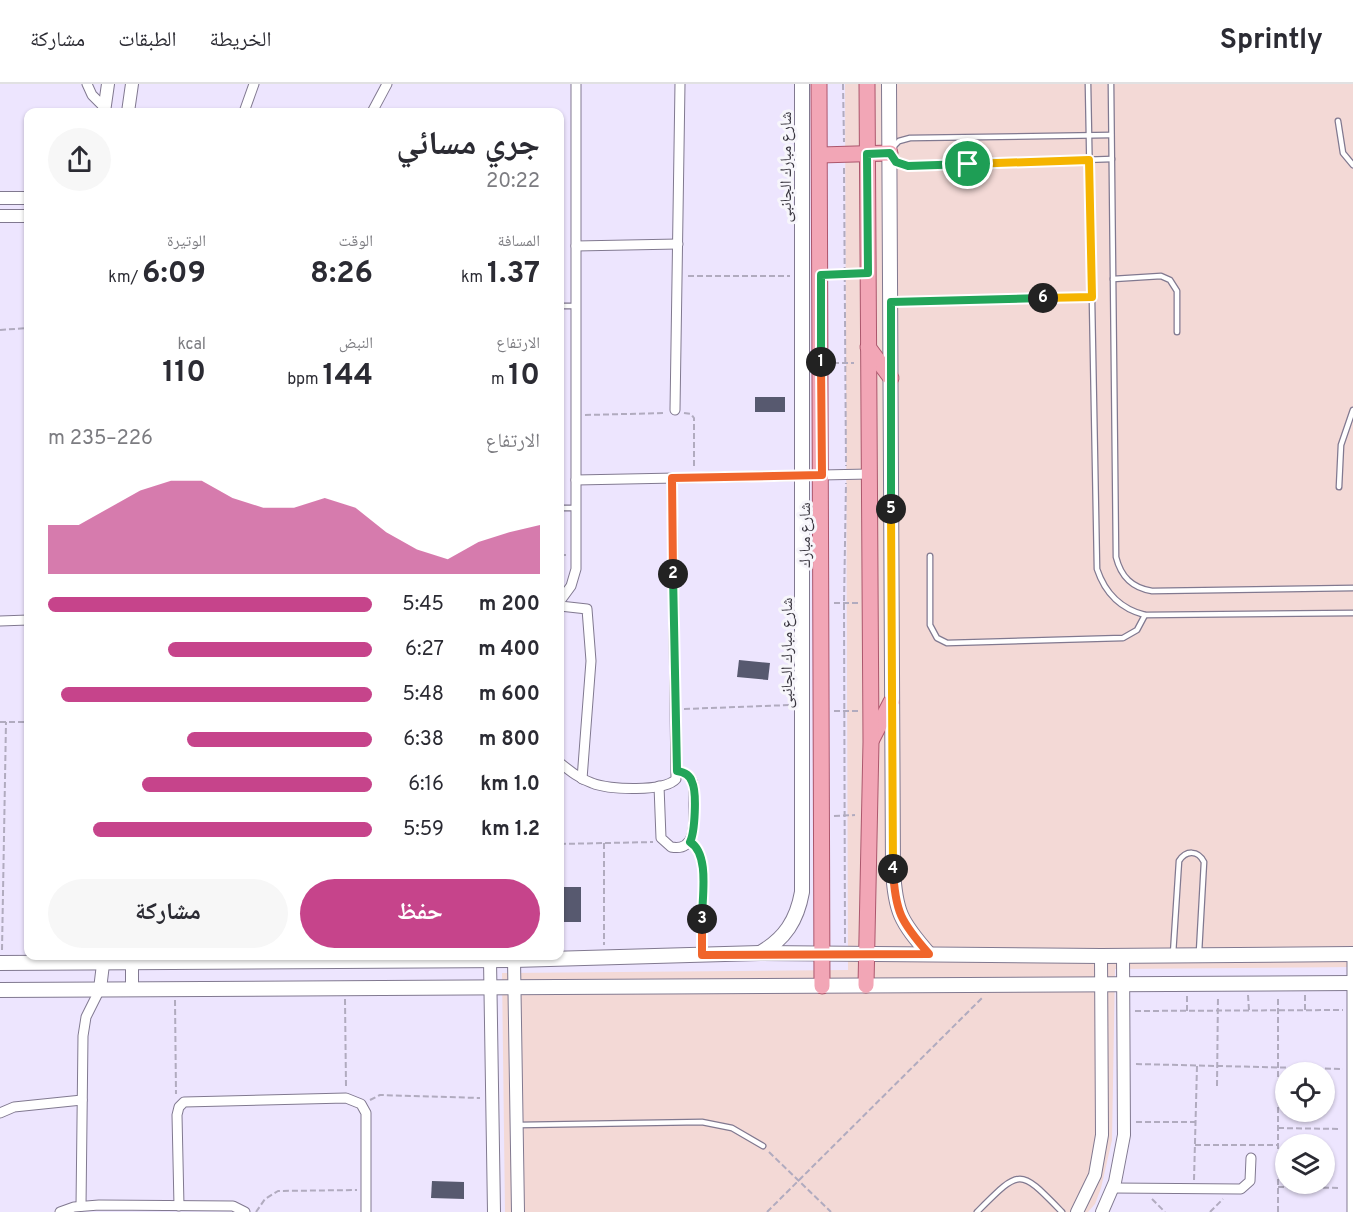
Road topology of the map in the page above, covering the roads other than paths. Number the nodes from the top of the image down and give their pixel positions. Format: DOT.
graph roads {
  1 [pos="87,84"];
  2 [pos="108,84"];
  3 [pos="132,84"];
  4 [pos="254,84"];
  5 [pos="387,84"];
  6 [pos="576,84"];
  7 [pos="680,84"];
  8 [pos="802,84"];
  9 [pos="819,84"];
  10 [pos="867,84"];
  11 [pos="890,84"];
  12 [pos="1088,84"];
  13 [pos="1111,84"];
  14 [pos="103,108"];
  15 [pos="105,108"];
  16 [pos="129,108"];
  17 [pos="245,108"];
  18 [pos="374,108"];
  19 [pos="1338,121"];
  20 [pos="1089,135"];
  21 [pos="1111,135"];
  22 [pos="890,153"];
  23 [pos="867,154"];
  24 [pos="820,155"];
  25 [pos="1112,159"];
  26 [pos="1089,160"];
  27 [pos="1353,165"];
  28 [pos="0,198"];
  29 [pos="24,198"];
  30 [pos="0,216"];
  31 [pos="24,216"];
  32 [pos="678,244"];
  33 [pos="576,246"];
  34 [pos="1113,279"];
  35 [pos="564,306"];
  36 [pos="576,306"];
  37 [pos="1177,332"];
  38 [pos="868,347"];
  39 [pos="891,378"];
  40 [pos="675,410"];
  41 [pos="1353,410"];
  42 [pos="869,474"];
  43 [pos="802,475"];
  44 [pos="822,475"];
  45 [pos="672,478"];
  46 [pos="576,480"];
  47 [pos="1339,487"];
  48 [pos="564,508"];
  49 [pos="576,508"];
  50 [pos="930,556"];
  51 [pos="1353,588"];
  52 [pos="564,596"];
  53 [pos="564,606"];
  54 [pos="1353,613"];
  55 [pos="1145,615"];
  56 [pos="24,620"];
  57 [pos="0,621"];
  58 [pos="891,702"];
  59 [pos="871,742"];
  60 [pos="564,766"];
  61 [pos="677,771"];
  62 [pos="582,779"];
  63 [pos="660,786"];
  64 [pos="760,953"];
  65 [pos="822,954"];
  66 [pos="929,954"];
  67 [pos="1352,954"];
  68 [pos="867,955"];
  69 [pos="1173,955"];
  70 [pos="1198,955"];
  71 [pos="1101,956"];
  72 [pos="1123,956"];
  73 [pos="564,958"];
  74 [pos="78,960"];
  75 [pos="104,960"];
  76 [pos="132,960"];
  77 [pos="490,960"];
  78 [pos="514,960"];
  79 [pos="1,963"];
  80 [pos="1352,983"];
  81 [pos="1102,984"];
  82 [pos="1123,984"];
  83 [pos="867,985"];
  84 [pos="822,986"];
  85 [pos="490,987"];
  86 [pos="515,987"];
  87 [pos="100,989"];
  88 [pos="132,989"];
  89 [pos="0,990"];
  90 [pos="1352,1070"];
  91 [pos="82,1100"];
  92 [pos="1352,1102"];
  93 [pos="0,1113"];
  94 [pos="517,1125"];
  95 [pos="1352,1130"];
  96 [pos="763,1146"];
  97 [pos="1251,1158"];
  98 [pos="1113,1188"];
  99 [pos="1352,1188"];
  100 [pos="81,1206"];
  101 [pos="179,1206"];
  102 [pos="60,1212"];
  103 [pos="245,1212"];
  104 [pos="366,1212"];
  105 [pos="494,1212"];
  106 [pos="518,1212"];
  107 [pos="977,1212"];
  108 [pos="1062,1212"];
  109 [pos="1077,1212"];
  110 [pos="1102,1212"];
  111 [pos="1352,1212"];
  1 -- 14 [label="street"];
  2 -- 15 [label="street"];
  3 -- 16 [label="street"];
  4 -- 17 [label="street"];
  5 -- 18 [label="street"];
  6 -- 33 [label="street"];
  7 -- 32 [label="street"];
  8 -- 43 [label="main road, شارع مبارك الجانبى"];
  9 -- 24 [label="main road, شارع مبارك"];
  10 -- 23 [label="main road"];
  11 -- 22 [label="main road"];
  12 -- 20 [label="lane"];
  13 -- 21 [label="lane"];
  19 -- 27 [label="lane"];
  20 -- 21 [label="lane"];
  20 -- 22 [label="lane"];
  20 -- 26 [label="lane"];
  21 -- 25 [label="lane"];
  22 -- 23 [label="main road"];
  22 -- 26 [label="lane"];
  22 -- 39 [label="main road"];
  23 -- 24 [label="main road"];
  23 -- 38 [label="main road"];
  24 -- 44 [label="main road, شارع مبارك"];
  25 -- 26 [label="lane"];
  25 -- 34 [label="lane"];
  26 -- 55 [label="lane"];
  28 -- 29 [label="street"];
  30 -- 31 [label="street"];
  32 -- 33 [label="street"];
  32 -- 40 [label="street"];
  33 -- 36 [label="street"];
  34 -- 37 [label="lane"];
  34 -- 51 [label="lane"];
  35 -- 36 [label="lane"];
  36 -- 46 [label="street"];
  38 -- 39 [label="main road"];
  38 -- 42 [label="main road"];
  39 -- 58 [label="main road"];
  41 -- 47 [label="lane"];
  42 -- 44 [label="street"];
  42 -- 59 [label="main road"];
  43 -- 44 [label="street"];
  43 -- 45 [label="street"];
  43 -- 64 [label="main road, شارع مبارك الجانبى"];
  44 -- 65 [label="main road, شارع مبارك"];
  45 -- 46 [label="street"];
  45 -- 61 [label="street"];
  46 -- 49 [label="street"];
  48 -- 49 [label="lane"];
  49 -- 52 [label="street"];
  50 -- 55 [label="lane"];
  53 -- 62 [label="street"];
  54 -- 55 [label="lane"];
  56 -- 57 [label="street"];
  58 -- 59 [label="main road"];
  58 -- 66 [label="main road"];
  59 -- 68 [label="main road"];
  60 -- 62 [label="street"];
  61 -- 63 [label="street"];
  61 -- 63 [label="street"];
  62 -- 63 [label="street"];
  64 -- 65 [label="main road"];
  64 -- 73 [label="main road"];
  65 -- 68 [label="main road"];
  65 -- 84 [label="main road, شارع مبارك"];
  66 -- 68 [label="main road"];
  66 -- 71 [label="main road"];
  67 -- 70 [label="main road"];
  67 -- 80 [label="street"];
  68 -- 83 [label="main road"];
  69 -- 70 [label="main road"];
  69 -- 70 [label="lane"];
  69 -- 72 [label="main road"];
  71 -- 72 [label="main road"];
  71 -- 81 [label="street"];
  72 -- 82 [label="street"];
  74 -- 79 [label="main road"];
  75 -- 87 [label="street"];
  76 -- 88 [label="street"];
  77 -- 78 [label="main road"];
  77 -- 85 [label="street"];
  78 -- 86 [label="street"];
  80 -- 82 [label="main road"];
  80 -- 90 [label="street"];
  81 -- 82 [label="main road"];
  81 -- 83 [label="main road"];
  81 -- 109 [label="street"];
  82 -- 98 [label="street"];
  83 -- 84 [label="main road"];
  84 -- 86 [label="main road"];
  85 -- 86 [label="main road"];
  85 -- 88 [label="main road"];
  85 -- 105 [label="street"];
  86 -- 94 [label="street"];
  87 -- 88 [label="main road"];
  87 -- 89 [label="main road"];
  87 -- 91 [label="street"];
  90 -- 92 [label="street"];
  91 -- 93 [label="street"];
  91 -- 100 [label="street"];
  92 -- 95 [label="street"];
  94 -- 96 [label="lane"];
  94 -- 106 [label="street"];
  95 -- 99 [label="street"];
  97 -- 98 [label="street"];
  98 -- 110 [label="street"];
  99 -- 111 [label="street"];
  100 -- 101 [label="street"];
  100 -- 102 [label="street"];
  101 -- 103 [label="street"];
  101 -- 104 [label="street"];
  107 -- 108 [label="lane"];
}
